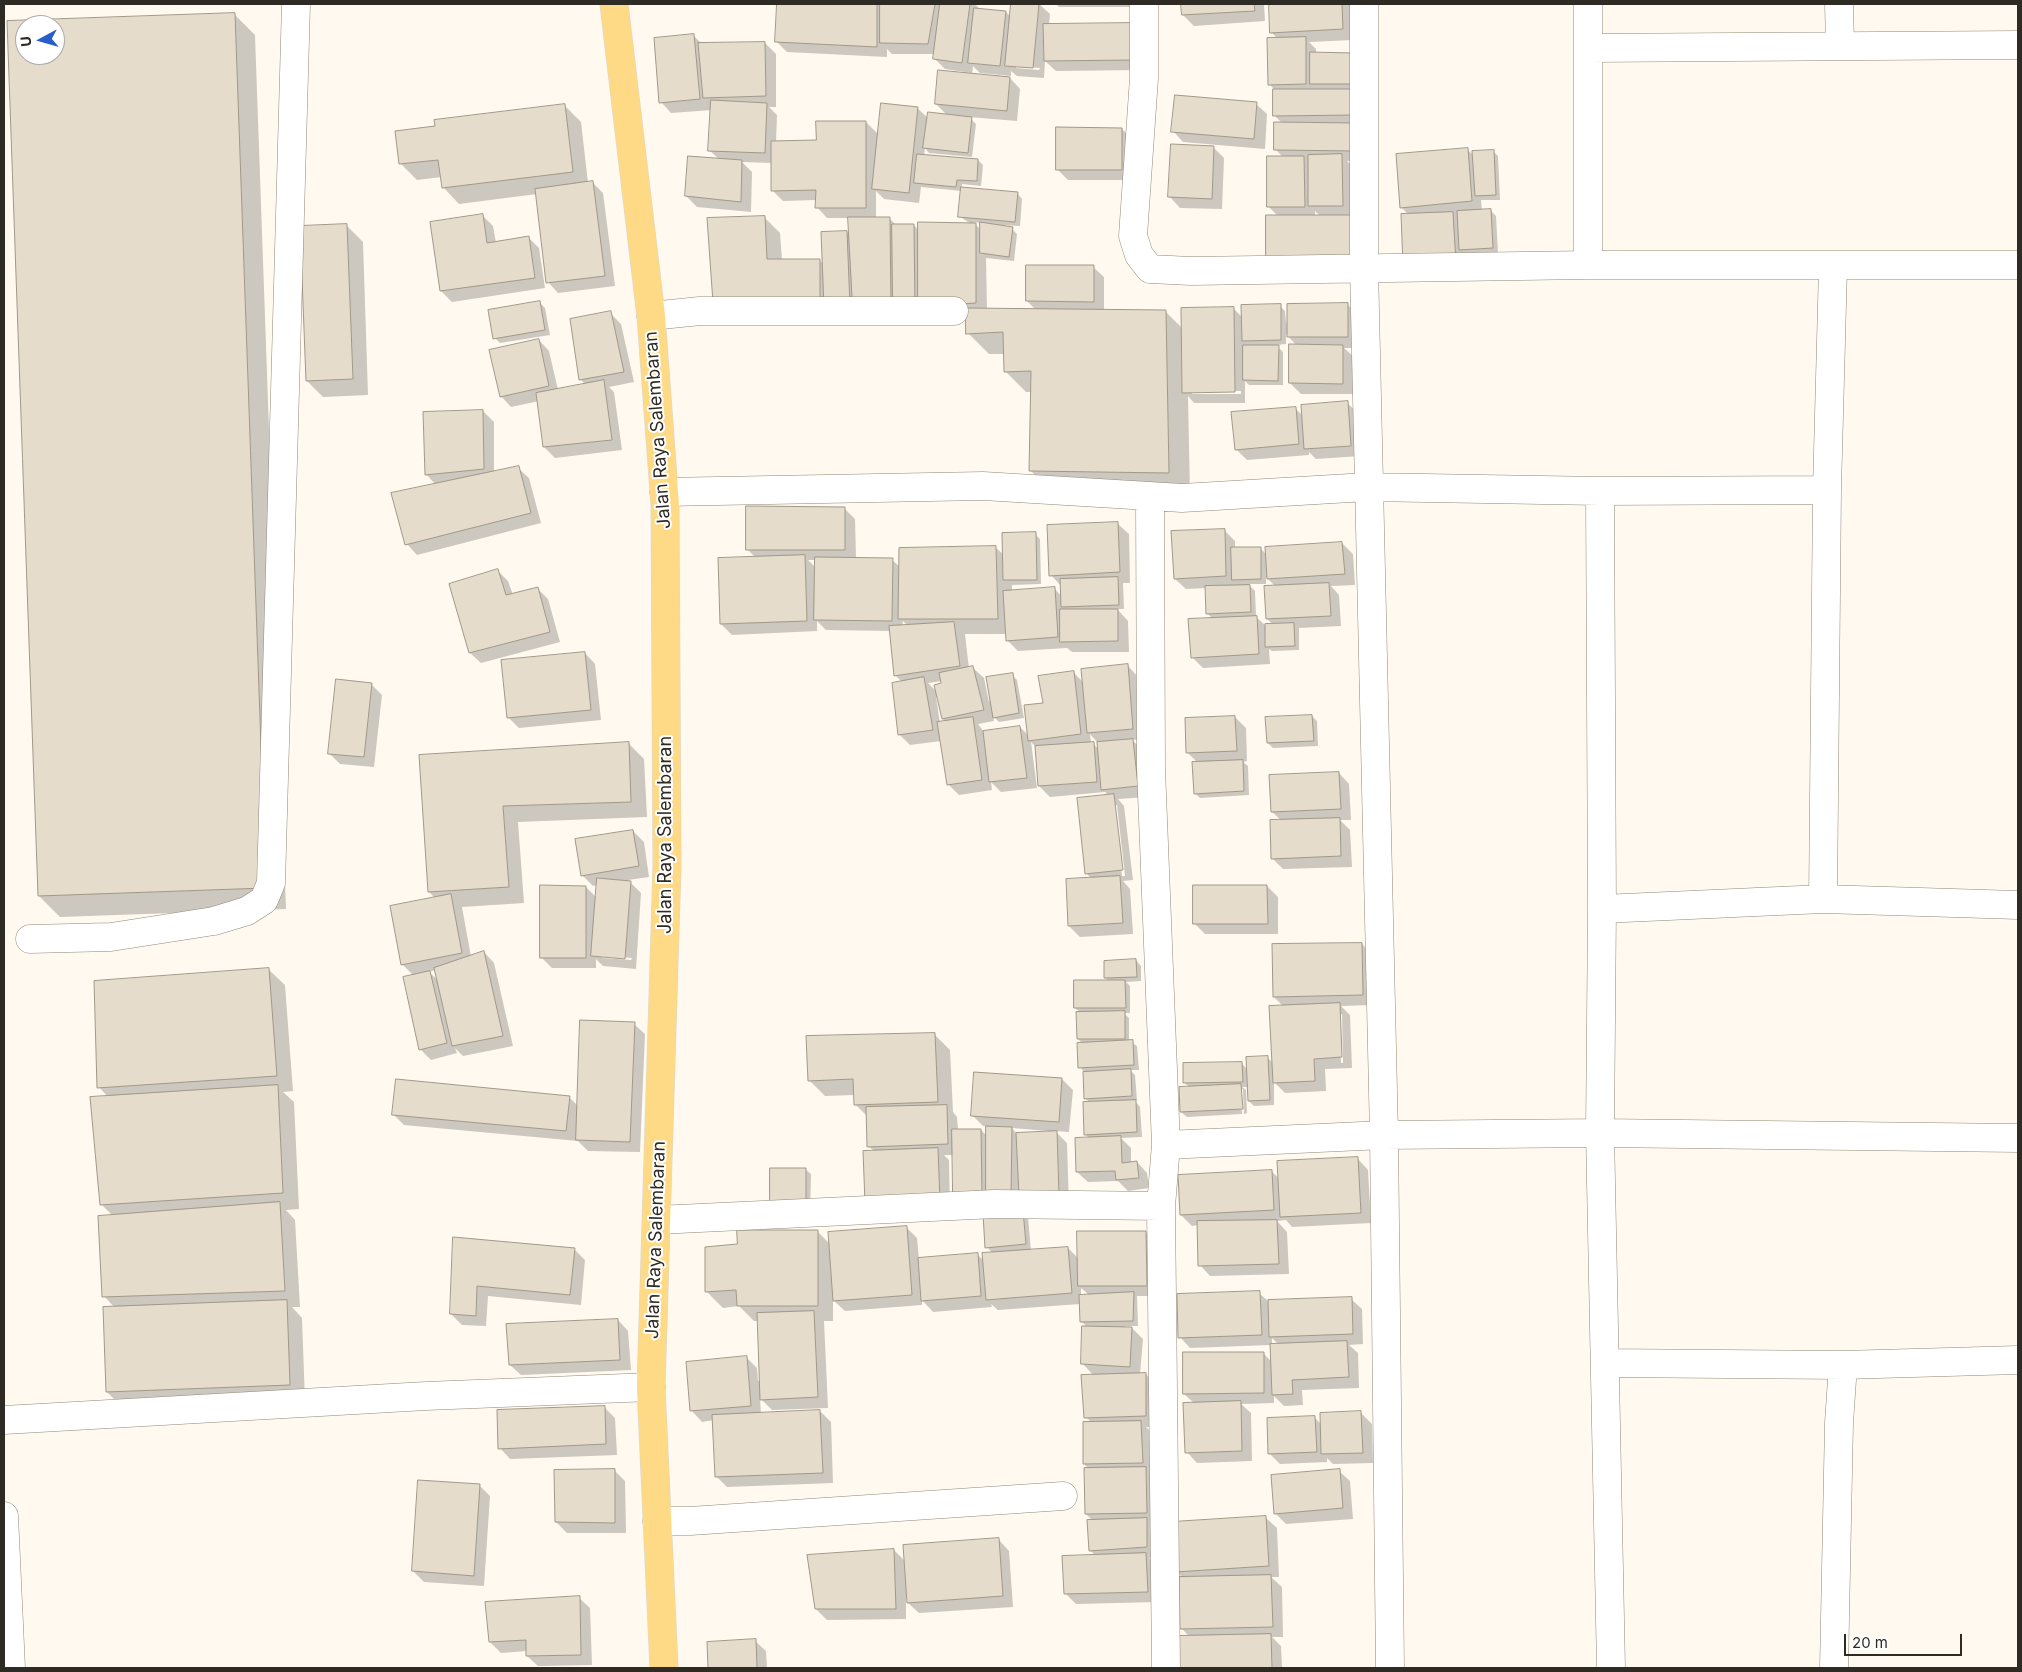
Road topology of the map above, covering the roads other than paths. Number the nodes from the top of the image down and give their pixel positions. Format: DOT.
graph roads {
  1 [pos="296,4"];
  2 [pos="614,4"];
  3 [pos="1144,4"];
  4 [pos="1364,4"];
  5 [pos="1588,4"];
  6 [pos="1840,4"];
  7 [pos="1840,45"];
  8 [pos="2018,45"];
  9 [pos="1590,48"];
  10 [pos="1588,265"];
  11 [pos="2018,265"];
  12 [pos="1364,267"];
  13 [pos="1833,267"];
  14 [pos="954,311"];
  15 [pos="651,316"];
  16 [pos="1367,487"];
  17 [pos="1827,490"];
  18 [pos="1600,491"];
  19 [pos="664,492"];
  20 [pos="1150,497"];
  21 [pos="1824,899"];
  22 [pos="2018,906"];
  23 [pos="1602,910"];
  24 [pos="30,939"];
  25 [pos="1600,1133"];
  26 [pos="1384,1135"];
  27 [pos="2018,1138"];
  28 [pos="1166,1145"];
  29 [pos="1161,1206"];
  30 [pos="657,1220"];
  31 [pos="2018,1360"];
  32 [pos="1605,1363"];
  33 [pos="1843,1365"];
  34 [pos="651,1387"];
  35 [pos="4,1420"];
  36 [pos="1062,1496"];
  37 [pos="4,1516"];
  38 [pos="657,1522"];
  39 [pos="11,1668"];
  40 [pos="664,1668"];
  41 [pos="1166,1668"];
  42 [pos="1390,1668"];
  43 [pos="1611,1668"];
  44 [pos="1834,1668"];
  1 -- 24 [label="street"];
  2 -- 15 [label="main road, Jalan Raya Salembaran"];
  3 -- 12 [label="street"];
  4 -- 12 [label="street"];
  5 -- 9 [label="street"];
  6 -- 7 [label="street"];
  7 -- 8 [label="street"];
  7 -- 9 [label="street"];
  9 -- 10 [label="street"];
  10 -- 12 [label="street"];
  10 -- 13 [label="street"];
  11 -- 13 [label="street"];
  12 -- 16 [label="street"];
  13 -- 17 [label="street"];
  14 -- 15 [label="street"];
  15 -- 19 [label="main road, Jalan Raya Salembaran"];
  16 -- 18 [label="street"];
  16 -- 20 [label="street"];
  16 -- 26 [label="street"];
  17 -- 18 [label="street"];
  17 -- 21 [label="street"];
  18 -- 23 [label="street"];
  19 -- 20 [label="street"];
  19 -- 30 [label="main road, Jalan Raya Salembaran"];
  20 -- 28 [label="street"];
  21 -- 22 [label="street"];
  21 -- 23 [label="street"];
  23 -- 25 [label="street"];
  25 -- 26 [label="street"];
  25 -- 27 [label="street"];
  25 -- 32 [label="street"];
  26 -- 28 [label="street"];
  26 -- 42 [label="street"];
  28 -- 29 [label="street"];
  29 -- 30 [label="street"];
  29 -- 41 [label="street"];
  30 -- 34 [label="main road, Jalan Raya Salembaran"];
  31 -- 33 [label="street"];
  32 -- 33 [label="street"];
  32 -- 43 [label="street"];
  33 -- 44 [label="street"];
  34 -- 35 [label="street"];
  34 -- 38 [label="main road, Jalan Raya Salembaran"];
  36 -- 38 [label="street"];
  37 -- 39 [label="street"];
  38 -- 40 [label="main road, Jalan Raya Salembaran"];
}
